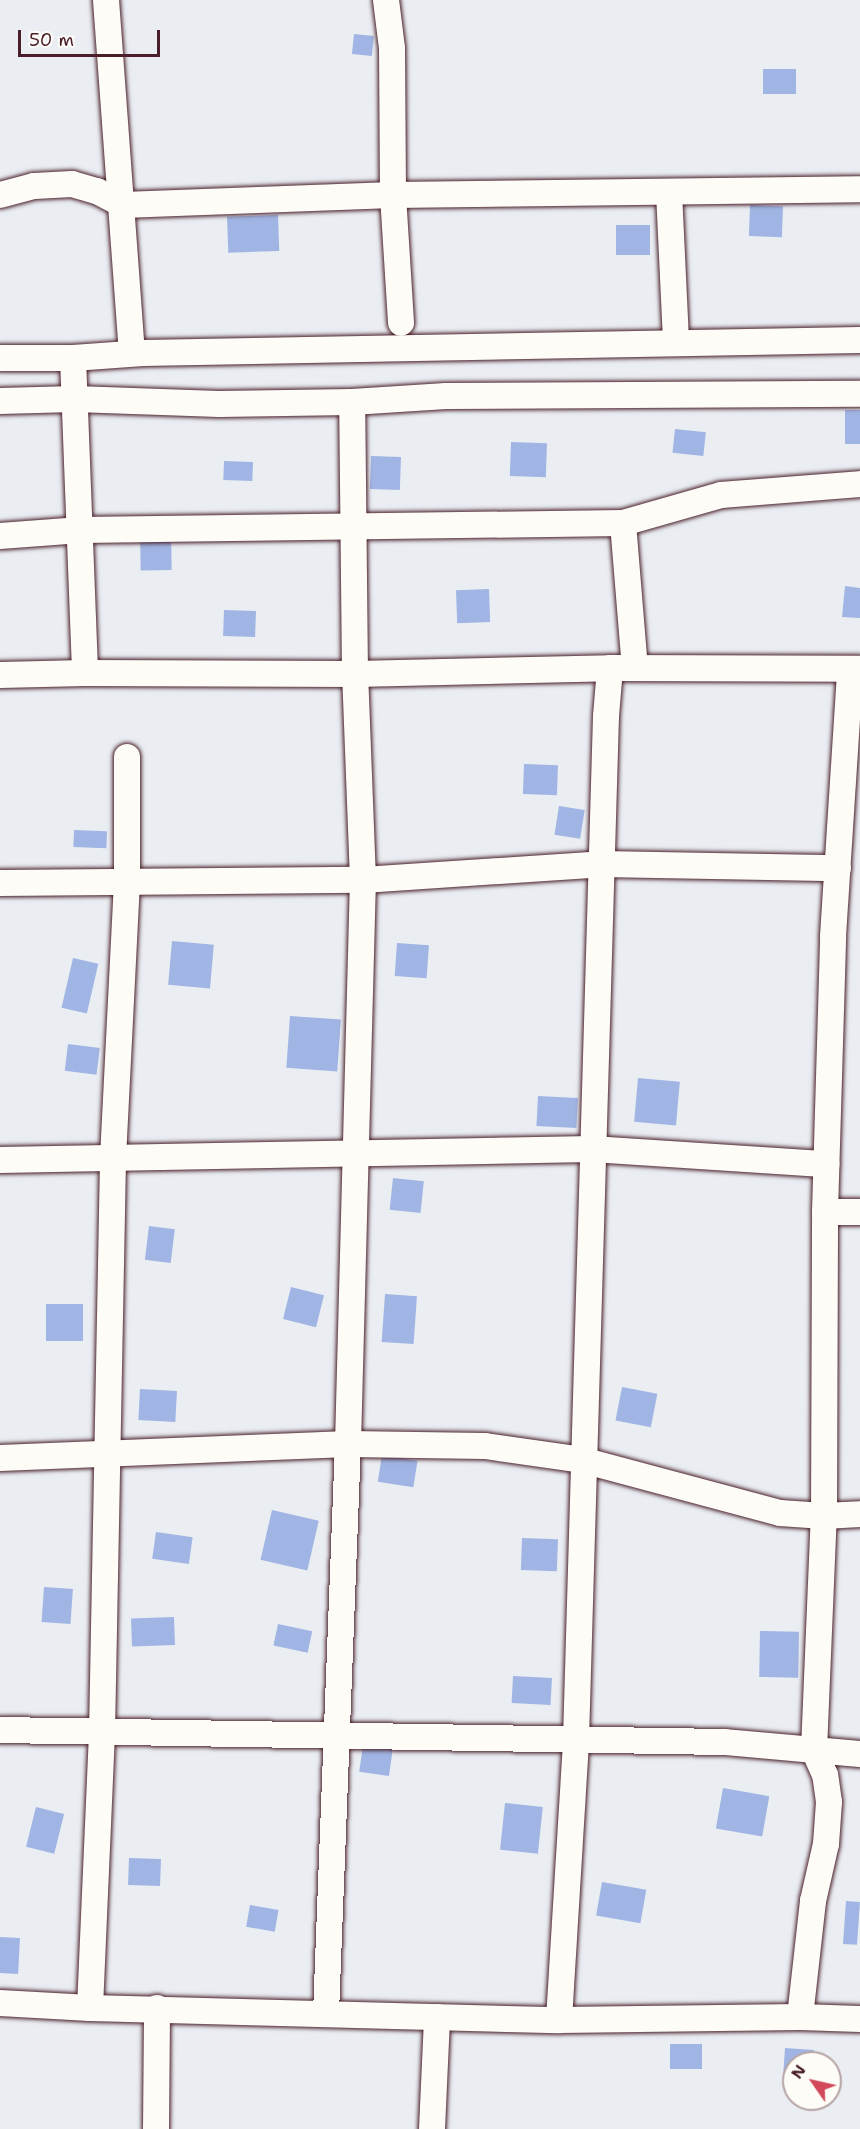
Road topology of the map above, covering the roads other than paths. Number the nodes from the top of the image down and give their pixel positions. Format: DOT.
graph roads {
  1 [pos="106,0"];
  2 [pos="386,0"];
  3 [pos="860,189"];
  4 [pos="669,192"];
  5 [pos="0,195"];
  6 [pos="393,195"];
  7 [pos="123,205"];
  8 [pos="401,323"];
  9 [pos="860,340"];
  10 [pos="676,343"];
  11 [pos="132,353"];
  12 [pos="0,358"];
  13 [pos="73,358"];
  14 [pos="860,394"];
  15 [pos="75,399"];
  16 [pos="0,400"];
  17 [pos="352,402"];
  18 [pos="860,484"];
  19 [pos="623,523"];
  20 [pos="354,526"];
  21 [pos="81,530"];
  22 [pos="0,536"];
  23 [pos="610,668"];
  24 [pos="635,668"];
  25 [pos="855,670"];
  26 [pos="85,673"];
  27 [pos="355,674"];
  28 [pos="0,675"];
  29 [pos="127,757"];
  30 [pos="601,864"];
  31 [pos="838,868"];
  32 [pos="363,880"];
  33 [pos="127,882"];
  34 [pos="0,883"];
  35 [pos="592,1149"];
  36 [pos="356,1154"];
  37 [pos="113,1158"];
  38 [pos="0,1160"];
  39 [pos="827,1164"];
  40 [pos="825,1212"];
  41 [pos="860,1212"];
  42 [pos="348,1444"];
  43 [pos="106,1454"];
  44 [pos="0,1458"];
  45 [pos="582,1460"];
  46 [pos="860,1514"];
  47 [pos="824,1516"];
  48 [pos="0,1730"];
  49 [pos="102,1733"];
  50 [pos="337,1737"];
  51 [pos="576,1739"];
  52 [pos="814,1750"];
  53 [pos="860,1754"];
  54 [pos="0,2003"];
  55 [pos="90,2008"];
  56 [pos="157,2008"];
  57 [pos="326,2013"];
  58 [pos="436,2017"];
  59 [pos="800,2017"];
  60 [pos="860,2019"];
  61 [pos="559,2020"];
  62 [pos="156,2129"];
  63 [pos="432,2129"];
  1 -- 7 [label="street"];
  2 -- 6 [label="street"];
  3 -- 4 [label="street"];
  4 -- 6 [label="street"];
  4 -- 10 [label="street"];
  5 -- 7 [label="street"];
  6 -- 7 [label="street"];
  6 -- 8 [label="street"];
  7 -- 11 [label="street"];
  9 -- 10 [label="street"];
  10 -- 11 [label="street"];
  11 -- 13 [label="street"];
  12 -- 13 [label="street"];
  13 -- 15 [label="street"];
  14 -- 17 [label="street"];
  15 -- 16 [label="street"];
  15 -- 17 [label="street"];
  15 -- 21 [label="street"];
  17 -- 20 [label="street"];
  18 -- 19 [label="street"];
  19 -- 20 [label="street"];
  19 -- 24 [label="street"];
  20 -- 21 [label="street"];
  20 -- 27 [label="street"];
  21 -- 22 [label="street"];
  21 -- 26 [label="street"];
  23 -- 24 [label="street"];
  23 -- 27 [label="street"];
  23 -- 30 [label="street"];
  24 -- 25 [label="street"];
  25 -- 31 [label="street"];
  26 -- 27 [label="street"];
  26 -- 28 [label="street"];
  27 -- 32 [label="street"];
  29 -- 33 [label="street"];
  30 -- 31 [label="street"];
  30 -- 32 [label="street"];
  30 -- 35 [label="street"];
  31 -- 39 [label="street"];
  32 -- 33 [label="street"];
  32 -- 36 [label="street"];
  33 -- 34 [label="street"];
  33 -- 37 [label="street"];
  35 -- 36 [label="street"];
  35 -- 39 [label="street"];
  35 -- 45 [label="street"];
  36 -- 37 [label="street"];
  36 -- 42 [label="street"];
  37 -- 38 [label="street"];
  37 -- 43 [label="street"];
  39 -- 40 [label="street"];
  40 -- 41 [label="street"];
  40 -- 47 [label="street"];
  42 -- 43 [label="street"];
  42 -- 45 [label="street"];
  42 -- 50 [label="street"];
  43 -- 44 [label="street"];
  43 -- 49 [label="street"];
  45 -- 47 [label="street"];
  45 -- 51 [label="street"];
  46 -- 47 [label="street"];
  47 -- 52 [label="street"];
  48 -- 49 [label="street"];
  49 -- 50 [label="street"];
  49 -- 55 [label="street"];
  50 -- 51 [label="street"];
  50 -- 57 [label="street"];
  51 -- 52 [label="street"];
  51 -- 61 [label="street"];
  52 -- 53 [label="street"];
  52 -- 59 [label="street"];
  54 -- 55 [label="street"];
  55 -- 56 [label="street"];
  56 -- 57 [label="street"];
  56 -- 62 [label="street"];
  57 -- 58 [label="street"];
  58 -- 61 [label="street"];
  58 -- 63 [label="street"];
  59 -- 60 [label="street"];
  59 -- 61 [label="street"];
}
